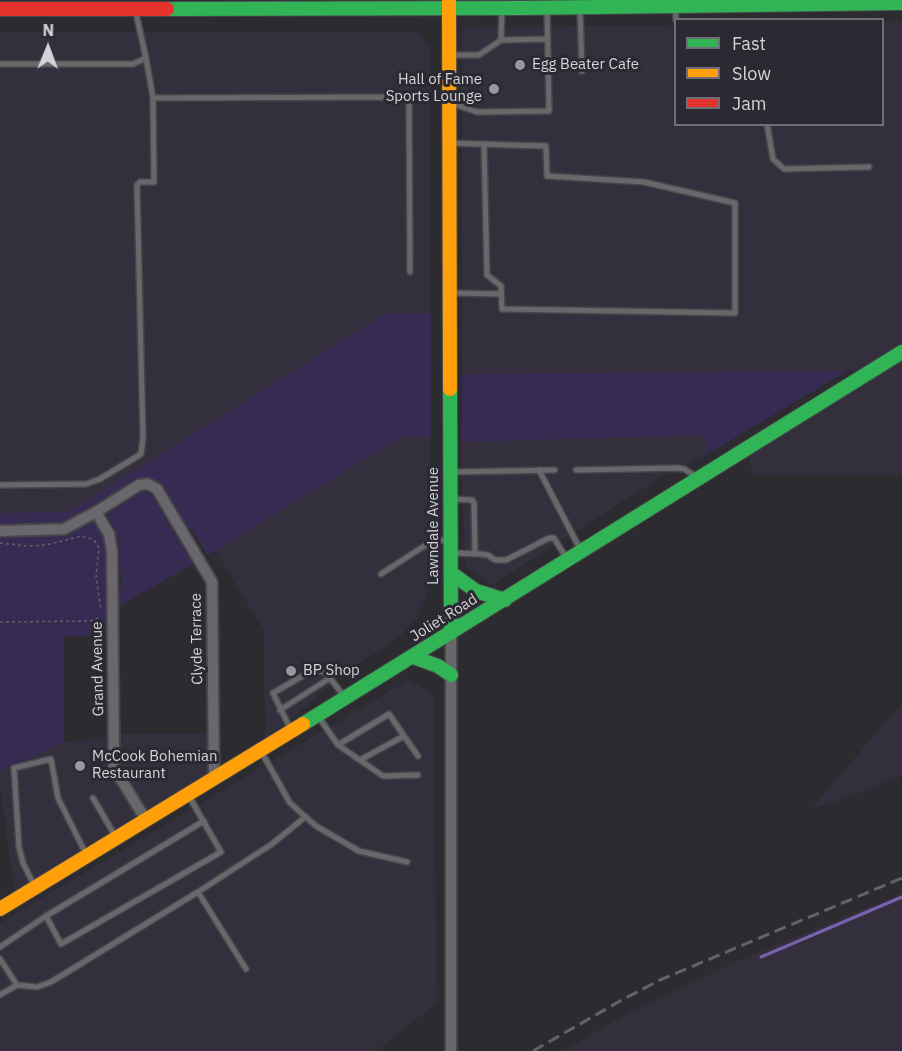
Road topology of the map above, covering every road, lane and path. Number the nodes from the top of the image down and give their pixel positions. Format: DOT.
graph roads {
  1 [pos="740,2"];
  2 [pos="902,3"];
  3 [pos="22,4"];
  4 [pos="69,4"];
  5 [pos="135,4"];
  6 [pos="188,4"];
  7 [pos="292,4"];
  8 [pos="364,4"];
  9 [pos="382,4"];
  10 [pos="420,4"];
  11 [pos="449,4"];
  12 [pos="523,4"];
  13 [pos="580,4"];
  14 [pos="545,5"];
  15 [pos="502,8"];
  16 [pos="0,9"];
  17 [pos="676,13"];
  18 [pos="548,39"];
  19 [pos="501,40"];
  20 [pos="449,55"];
  21 [pos="146,58"];
  22 [pos="0,64"];
  23 [pos="582,72"];
  24 [pos="153,98"];
  25 [pos="449,103"];
  26 [pos="767,126"];
  27 [pos="449,143"];
  28 [pos="484,144"];
  29 [pos="869,167"];
  30 [pos="410,272"];
  31 [pos="450,294"];
  32 [pos="501,294"];
  33 [pos="902,352"];
  34 [pos="539,470"];
  35 [pos="555,470"];
  36 [pos="576,470"];
  37 [pos="451,472"];
  38 [pos="700,478"];
  39 [pos="0,485"];
  40 [pos="451,499"];
  41 [pos="96,512"];
  42 [pos="0,531"];
  43 [pos="0,543"];
  44 [pos="451,547"];
  45 [pos="582,552"];
  46 [pos="475,554"];
  47 [pos="568,560"];
  48 [pos="451,573"];
  49 [pos="381,574"];
  50 [pos="505,600"];
  51 [pos="0,622"];
  52 [pos="451,633"];
  53 [pos="413,657"];
  54 [pos="451,675"];
  55 [pos="330,678"];
  56 [pos="345,698"];
  57 [pos="280,710"];
  58 [pos="318,715"];
  59 [pos="291,731"];
  60 [pos="404,736"];
  61 [pos="338,745"];
  62 [pos="260,750"];
  63 [pos="418,756"];
  64 [pos="360,760"];
  65 [pos="418,776"];
  66 [pos="214,778"];
  67 [pos="188,794"];
  68 [pos="93,798"];
  69 [pos="305,817"];
  70 [pos="146,820"];
  71 [pos="204,821"];
  72 [pos="117,838"];
  73 [pos="87,856"];
  74 [pos="407,862"];
  75 [pos="36,887"];
  76 [pos="198,892"];
  77 [pos="0,909"];
  78 [pos="46,916"];
  79 [pos="0,947"];
  80 [pos="0,959"];
  81 [pos="246,969"];
  82 [pos="17,986"];
  83 [pos="0,995"];
  84 [pos="450,1050"];
  1 -- 2 [label="main road"];
  1 -- 17 [label="main road"];
  3 -- 4 [label="main road"];
  3 -- 16 [label="main road"];
  4 -- 5 [label="main road"];
  5 -- 6 [label="main road"];
  5 -- 21 [label="lane"];
  6 -- 7 [label="main road"];
  7 -- 8 [label="main road"];
  8 -- 9 [label="main road"];
  9 -- 10 [label="main road"];
  10 -- 11 [label="main road"];
  11 -- 15 [label="main road"];
  11 -- 20 [label="main road, Lawndale Avenue"];
  12 -- 14 [label="main road"];
  12 -- 15 [label="main road"];
  13 -- 14 [label="main road"];
  13 -- 17 [label="main road"];
  13 -- 23 [label="lane"];
  14 -- 18 [label="lane"];
  15 -- 19 [label="lane"];
  18 -- 19 [label="lane"];
  18 -- 25 [label="lane"];
  19 -- 20 [label="lane"];
  20 -- 25 [label="main road, Lawndale Avenue"];
  21 -- 22 [label="lane"];
  21 -- 24 [label="lane"];
  24 -- 30 [label="lane"];
  24 -- 39 [label="lane"];
  25 -- 27 [label="main road, Lawndale Avenue"];
  26 -- 29 [label="lane"];
  27 -- 28 [label="lane"];
  27 -- 31 [label="main road, Lawndale Avenue"];
  28 -- 32 [label="lane"];
  28 -- 32 [label="lane"];
  31 -- 32 [label="lane"];
  31 -- 37 [label="main road, Lawndale Avenue"];
  33 -- 38 [label="main road, Joliet Road"];
  34 -- 35 [label="lane"];
  34 -- 37 [label="lane"];
  34 -- 45 [label="lane"];
  36 -- 38 [label="lane"];
  37 -- 40 [label="main road, Lawndale Avenue"];
  38 -- 45 [label="main road, Joliet Road"];
  40 -- 44 [label="main road, Lawndale Avenue"];
  40 -- 46 [label="lane"];
  41 -- 42 [label="street"];
  41 -- 66 [label="street, Clyde Terrace"];
  41 -- 70 [label="street, Grand Avenue"];
  43 -- 51 [label="path"];
  44 -- 46 [label="lane"];
  44 -- 48 [label="main road, Lawndale Avenue"];
  44 -- 49 [label="lane"];
  45 -- 47 [label="main road, Joliet Road"];
  46 -- 47 [label="lane"];
  47 -- 50 [label="main road, Joliet Road"];
  48 -- 50 [label="main road"];
  48 -- 52 [label="main road, Lawndale Avenue"];
  50 -- 52 [label="main road, Joliet Road"];
  52 -- 53 [label="main road, Joliet Road"];
  52 -- 54 [label="street, Lawndale Avenue"];
  53 -- 54 [label="main road"];
  53 -- 56 [label="main road, Joliet Road"];
  54 -- 84 [label="street, Lawndale Avenue"];
  55 -- 56 [label="lane"];
  55 -- 57 [label="lane"];
  55 -- 57 [label="lane"];
  56 -- 58 [label="main road, Joliet Road"];
  57 -- 59 [label="lane"];
  58 -- 59 [label="main road, Joliet Road"];
  58 -- 61 [label="lane"];
  59 -- 62 [label="main road, Joliet Road"];
  60 -- 61 [label="lane"];
  60 -- 63 [label="lane"];
  60 -- 64 [label="lane"];
  61 -- 64 [label="lane"];
  62 -- 66 [label="main road, Joliet Road"];
  62 -- 69 [label="lane"];
  64 -- 65 [label="lane"];
  66 -- 67 [label="main road, Joliet Road"];
  67 -- 70 [label="main road, Joliet Road"];
  67 -- 71 [label="lane"];
  68 -- 72 [label="lane"];
  69 -- 74 [label="lane"];
  69 -- 76 [label="lane"];
  70 -- 72 [label="main road, Joliet Road"];
  71 -- 78 [label="lane"];
  71 -- 78 [label="lane"];
  72 -- 73 [label="main road, Joliet Road"];
  73 -- 75 [label="main road, Joliet Road"];
  73 -- 75 [label="lane"];
  75 -- 77 [label="main road, Joliet Road"];
  76 -- 81 [label="lane"];
  76 -- 82 [label="lane"];
  78 -- 79 [label="lane"];
  80 -- 82 [label="lane"];
  82 -- 83 [label="lane"];
}
